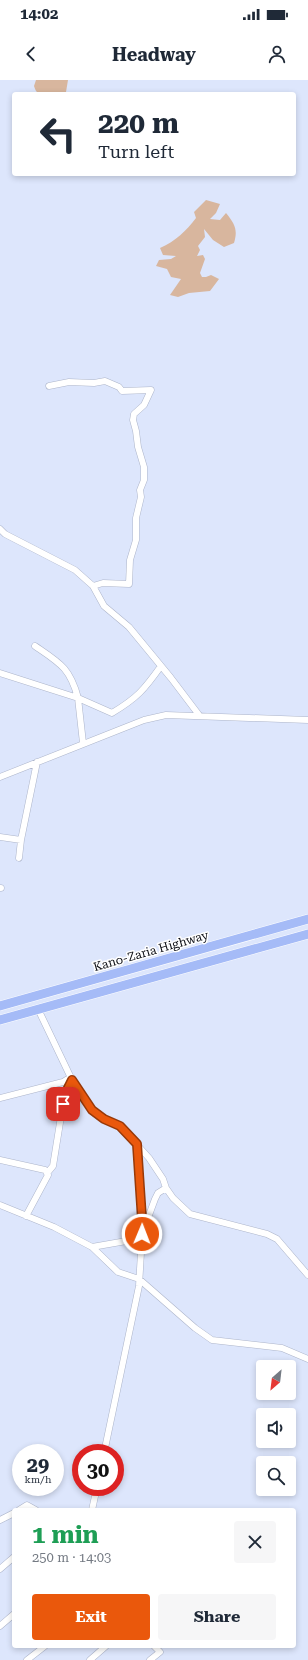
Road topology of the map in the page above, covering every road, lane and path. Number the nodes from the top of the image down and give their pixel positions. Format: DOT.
graph roads {
  1 [pos="49,386"];
  2 [pos="0,529"];
  3 [pos="93,586"];
  4 [pos="35,646"];
  5 [pos="160,666"];
  6 [pos="0,673"];
  7 [pos="78,698"];
  8 [pos="199,715"];
  9 [pos="308,720"];
  10 [pos="83,743"];
  11 [pos="37,762"];
  12 [pos="0,777"];
  13 [pos="0,837"];
  14 [pos="21,840"];
  15 [pos="19,858"];
  16 [pos="308,919"];
  17 [pos="308,934"];
  18 [pos="0,1006"];
  19 [pos="38,1009"];
  20 [pos="0,1020"];
  21 [pos="71,1078"];
  22 [pos="0,1098"];
  23 [pos="137,1144"];
  24 [pos="0,1160"];
  25 [pos="48,1172"];
  26 [pos="166,1188"];
  27 [pos="0,1205"];
  28 [pos="26,1216"];
  29 [pos="142,1234"];
  30 [pos="92,1247"];
  31 [pos="308,1275"];
  32 [pos="139,1279"];
  33 [pos="308,1360"];
  34 [pos="106,1444"];
  35 [pos="95,1496"];
  36 [pos="22,1508"];
  37 [pos="32,1508"];
  38 [pos="92,1508"];
  39 [pos="12,1513"];
  40 [pos="0,1520"];
  41 [pos="12,1559"];
  42 [pos="0,1569"];
  43 [pos="12,1616"];
  44 [pos="0,1626"];
  45 [pos="42,1648"];
  46 [pos="104,1648"];
  47 [pos="156,1648"];
  48 [pos="27,1660"];
  49 [pos="90,1660"];
  50 [pos="150,1660"];
  1 -- 3 [label="street"];
  2 -- 3 [label="street"];
  3 -- 5 [label="street"];
  4 -- 7 [label="street"];
  5 -- 7 [label="street"];
  5 -- 8 [label="street"];
  6 -- 7 [label="street"];
  7 -- 10 [label="street"];
  8 -- 9 [label="street"];
  8 -- 10 [label="street"];
  10 -- 11 [label="street"];
  11 -- 12 [label="street"];
  11 -- 14 [label="street"];
  13 -- 14 [label="street"];
  14 -- 15 [label="street"];
  16 -- 18 [label="highway, Kano-Zaria Highway"];
  17 -- 19 [label="highway"];
  19 -- 20 [label="highway"];
  19 -- 21 [label="street"];
  21 -- 22 [label="street"];
  21 -- 23 [label="street"];
  21 -- 25 [label="street"];
  23 -- 26 [label="street"];
  23 -- 29 [label="street"];
  24 -- 25 [label="street"];
  25 -- 28 [label="street"];
  26 -- 29 [label="street"];
  26 -- 31 [label="street"];
  27 -- 28 [label="street"];
  28 -- 30 [label="street"];
  29 -- 30 [label="street"];
  29 -- 32 [label="street"];
  30 -- 32 [label="street"];
  32 -- 33 [label="street"];
  32 -- 34 [label="street"];
  35 -- 38 [label="street"];
  36 -- 37 [label="street"];
  39 -- 40 [label="street"];
  41 -- 42 [label="street"];
  43 -- 44 [label="street"];
  45 -- 48 [label="street"];
  46 -- 49 [label="street"];
  47 -- 50 [label="street"];
}
